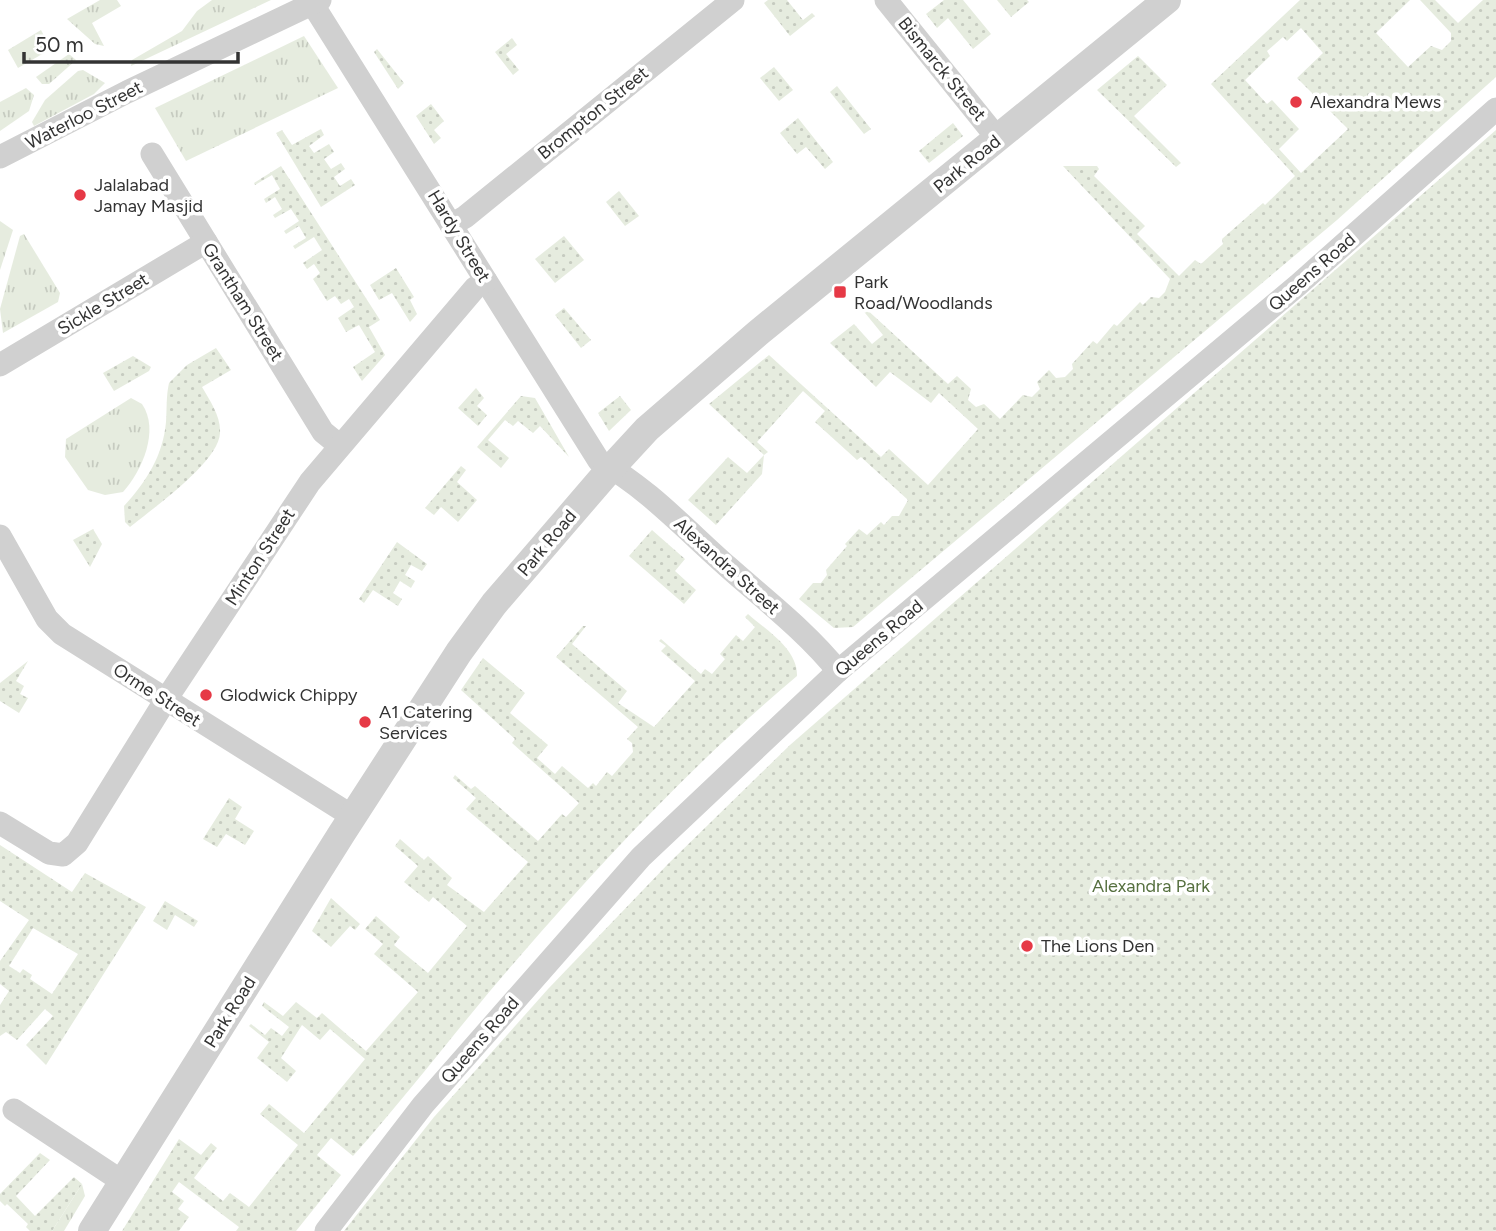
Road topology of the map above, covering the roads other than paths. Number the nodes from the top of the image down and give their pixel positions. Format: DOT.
graph roads {
  1 [pos="733,0"];
  2 [pos="886,0"];
  3 [pos="1167,0"];
  4 [pos="314,1"];
  5 [pos="1496,109"];
  6 [pos="998,139"];
  7 [pos="152,154"];
  8 [pos="0,157"];
  9 [pos="451,225"];
  10 [pos="206,243"];
  11 [pos="485,281"];
  12 [pos="0,365"];
  13 [pos="339,445"];
  14 [pos="611,468"];
  15 [pos="0,536"];
  16 [pos="838,671"];
  17 [pos="165,701"];
  18 [pos="352,816"];
  19 [pos="0,822"];
  20 [pos="14,1110"];
  21 [pos="123,1182"];
  22 [pos="92,1231"];
  23 [pos="326,1231"];
  1 -- 9 [label="street, Brompton Street"];
  2 -- 6 [label="street, Bismarck Street"];
  3 -- 6 [label="street, Park Road"];
  4 -- 8 [label="street, Waterloo Street"];
  4 -- 9 [label="street, Hardy Street"];
  5 -- 16 [label="street, Queens Road"];
  6 -- 14 [label="street, Park Road"];
  7 -- 10 [label="street, Grantham Street"];
  9 -- 11 [label="street, Hardy Street"];
  10 -- 12 [label="street, Sickle Street"];
  10 -- 13 [label="street, Grantham Street"];
  11 -- 13 [label="street, Minton Street"];
  11 -- 14 [label="street, Hardy Street"];
  13 -- 17 [label="street, Minton Street"];
  14 -- 16 [label="street, Alexandra Street"];
  14 -- 18 [label="street, Park Road"];
  15 -- 17 [label="street, Orme Street"];
  16 -- 23 [label="street, Queens Road"];
  17 -- 18 [label="street, Orme Street"];
  17 -- 19 [label="street, Minton Street"];
  18 -- 21 [label="street, Park Road"];
  20 -- 21 [label="street"];
  21 -- 22 [label="street, Park Road"];
}
